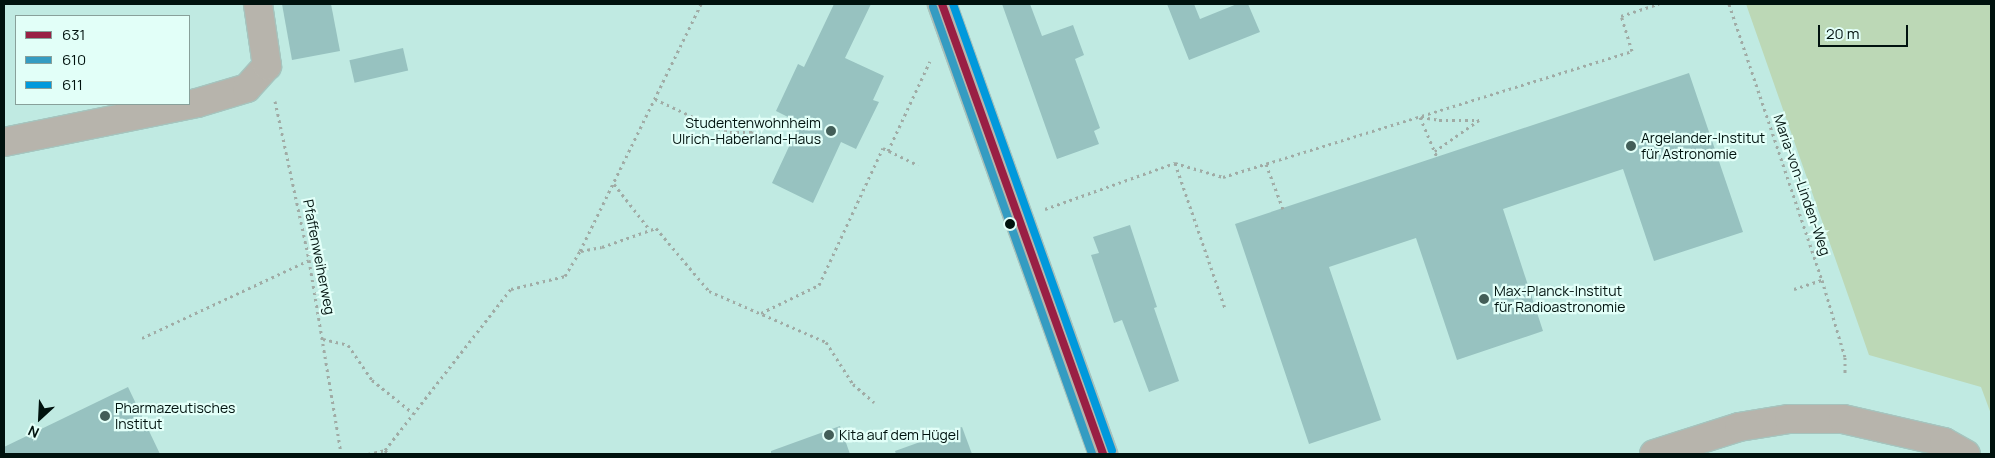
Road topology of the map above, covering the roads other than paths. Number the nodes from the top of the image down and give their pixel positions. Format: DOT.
graph roads {
  1 [pos="258,4"];
  2 [pos="942,4"];
  3 [pos="4,142"];
  4 [pos="1103,454"];
  5 [pos="1654,454"];
  6 [pos="1966,454"];
  1 -- 3 [label="street"];
  2 -- 4 [label="street"];
  5 -- 6 [label="street"];
}
